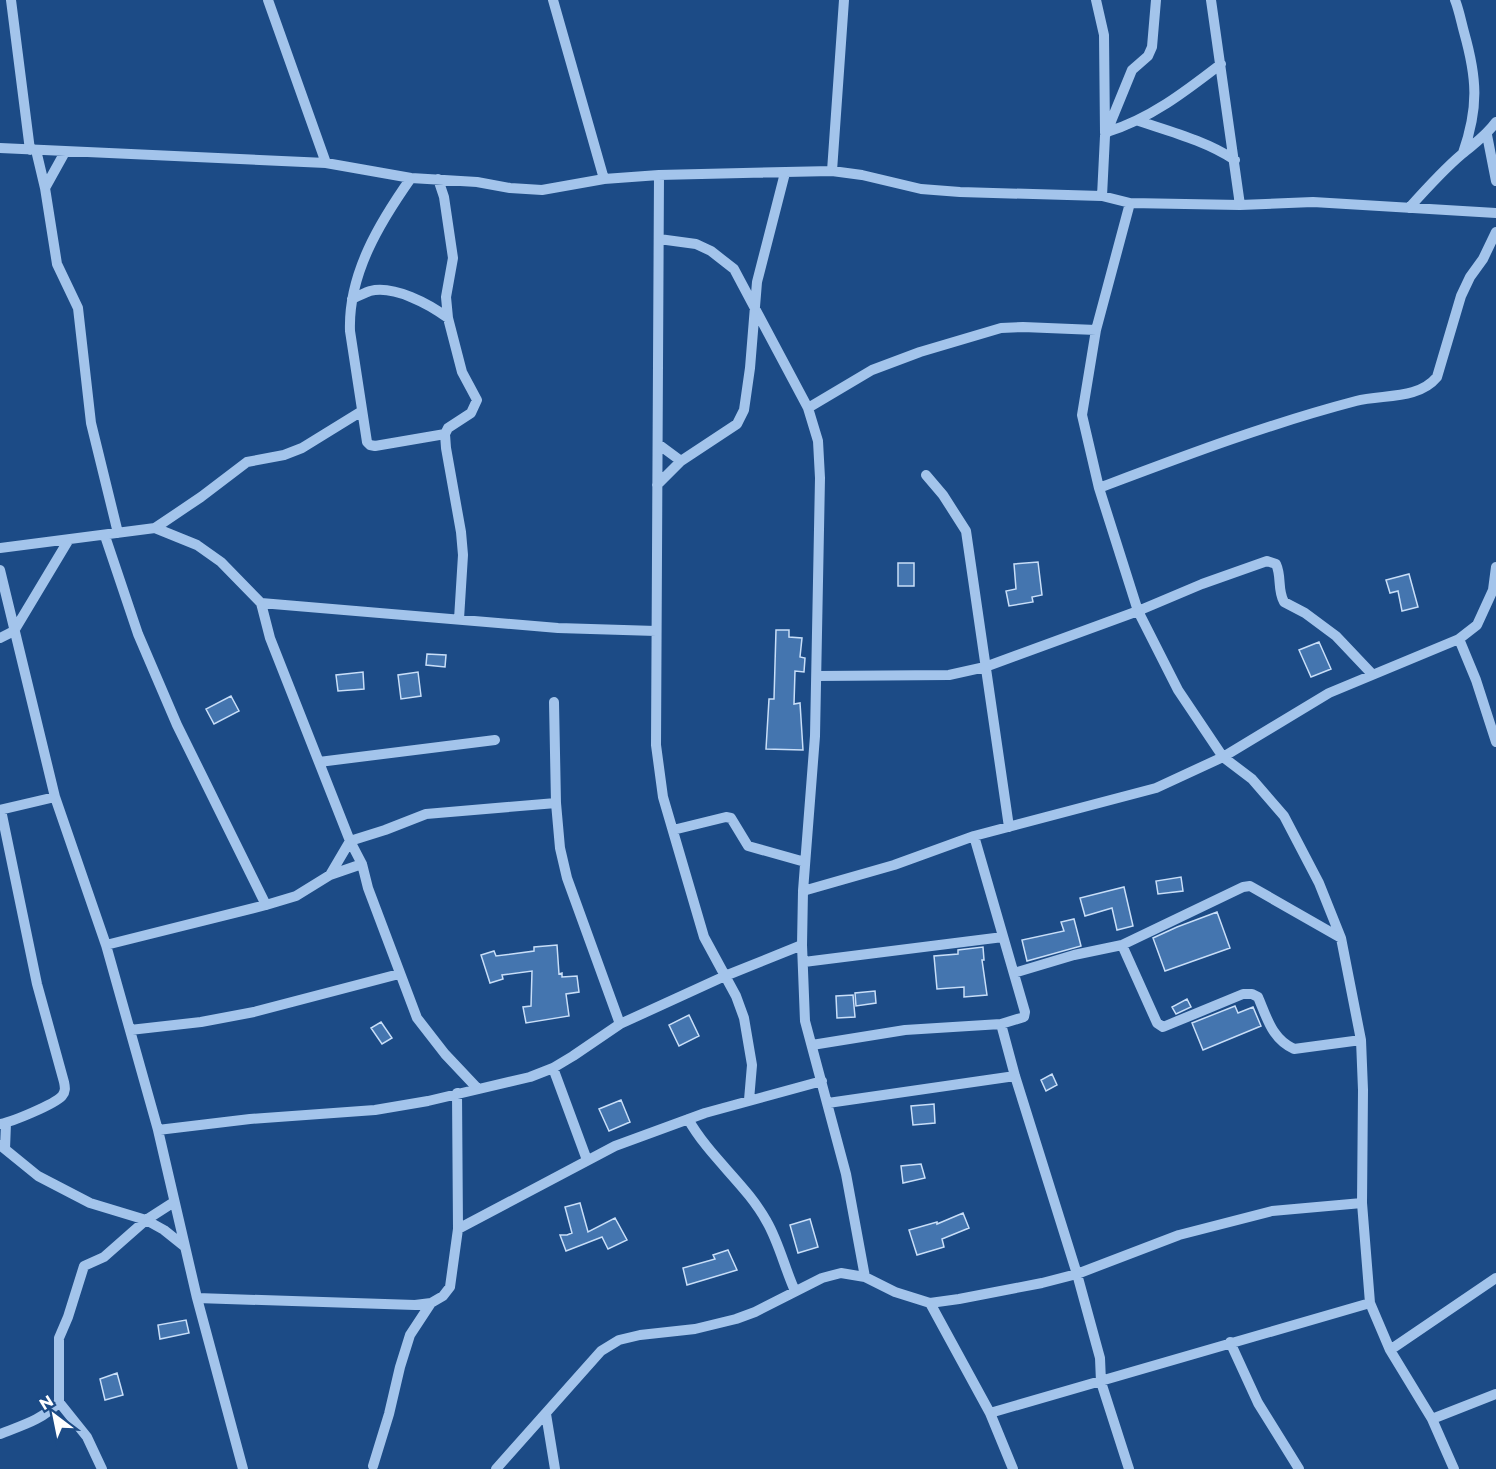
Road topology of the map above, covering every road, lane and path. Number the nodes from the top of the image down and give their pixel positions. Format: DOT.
graph roads {
  1 [pos="11,0"];
  2 [pos="268,0"];
  3 [pos="553,0"];
  4 [pos="844,0"];
  5 [pos="1096,0"];
  6 [pos="1156,0"];
  7 [pos="1211,0"];
  8 [pos="1455,0"];
  9 [pos="1221,64"];
  10 [pos="1139,121"];
  11 [pos="1496,122"];
  12 [pos="1106,134"];
  13 [pos="1487,135"];
  14 [pos="0,148"];
  15 [pos="33,150"];
  16 [pos="65,152"];
  17 [pos="1463,153"];
  18 [pos="1235,160"];
  19 [pos="326,163"];
  20 [pos="832,171"];
  21 [pos="785,173"];
  22 [pos="659,175"];
  23 [pos="411,178"];
  24 [pos="438,179"];
  25 [pos="604,179"];
  26 [pos="1496,181"];
  27 [pos="45,188"];
  28 [pos="1102,196"];
  29 [pos="1130,203"];
  30 [pos="1240,205"];
  31 [pos="1409,208"];
  32 [pos="1496,213"];
  33 [pos="1496,232"];
  34 [pos="659,239"];
  35 [pos="352,299"];
  36 [pos="756,310"];
  37 [pos="448,318"];
  38 [pos="1096,330"];
  39 [pos="808,408"];
  40 [pos="362,411"];
  41 [pos="446,434"];
  42 [pos="658,444"];
  43 [pos="681,461"];
  44 [pos="926,475"];
  45 [pos="657,485"];
  46 [pos="1100,488"];
  47 [pos="155,528"];
  48 [pos="118,533"];
  49 [pos="105,536"];
  50 [pos="68,541"];
  51 [pos="0,548"];
  52 [pos="1496,567"];
  53 [pos="0,570"];
  54 [pos="261,603"];
  55 [pos="1138,611"];
  56 [pos="459,619"];
  57 [pos="14,631"];
  58 [pos="656,631"];
  59 [pos="0,638"];
  60 [pos="1459,639"];
  61 [pos="985,667"];
  62 [pos="1372,674"];
  63 [pos="817,676"];
  64 [pos="554,702"];
  65 [pos="495,740"];
  66 [pos="1496,742"];
  67 [pos="1223,757"];
  68 [pos="319,762"];
  69 [pos="55,797"];
  70 [pos="556,803"];
  71 [pos="1,810"];
  72 [pos="1009,827"];
  73 [pos="673,830"];
  74 [pos="974,836"];
  75 [pos="350,841"];
  76 [pos="805,862"];
  77 [pos="362,864"];
  78 [pos="330,875"];
  79 [pos="803,891"];
  80 [pos="266,905"];
  81 [pos="1003,937"];
  82 [pos="1341,938"];
  83 [pos="106,945"];
  84 [pos="802,945"];
  85 [pos="1122,945"];
  86 [pos="804,962"];
  87 [pos="1014,973"];
  88 [pos="399,974"];
  89 [pos="725,976"];
  90 [pos="620,1024"];
  91 [pos="1001,1024"];
  92 [pos="130,1030"];
  93 [pos="1360,1040"];
  94 [pos="812,1045"];
  95 [pos="553,1068"];
  96 [pos="1016,1076"];
  97 [pos="822,1081"];
  98 [pos="478,1089"];
  99 [pos="457,1093"];
  100 [pos="749,1100"];
  101 [pos="828,1103"];
  102 [pos="688,1119"];
  103 [pos="3,1124"];
  104 [pos="158,1130"];
  105 [pos="3,1147"];
  106 [pos="587,1160"];
  107 [pos="174,1202"];
  108 [pos="1362,1203"];
  109 [pos="146,1220"];
  110 [pos="458,1229"];
  111 [pos="184,1246"];
  112 [pos="1077,1274"];
  113 [pos="865,1276"];
  114 [pos="1496,1278"];
  115 [pos="795,1291"];
  116 [pos="197,1298"];
  117 [pos="1370,1302"];
  118 [pos="431,1303"];
  119 [pos="930,1303"];
  120 [pos="1230,1342"];
  121 [pos="1390,1350"];
  122 [pos="1101,1382"];
  123 [pos="1496,1394"];
  124 [pos="59,1402"];
  125 [pos="990,1413"];
  126 [pos="546,1414"];
  127 [pos="1432,1419"];
  128 [pos="0,1434"];
  129 [pos="1288,1452"];
  130 [pos="373,1466"];
  131 [pos="102,1469"];
  132 [pos="243,1469"];
  133 [pos="496,1469"];
  134 [pos="555,1469"];
  135 [pos="1013,1469"];
  136 [pos="1129,1469"];
  137 [pos="1288,1469"];
  138 [pos="1299,1469"];
  139 [pos="1454,1469"];
  1 -- 15 [label="street"];
  2 -- 19 [label="street"];
  3 -- 25 [label="street"];
  4 -- 20 [label="street"];
  5 -- 12 [label="street"];
  6 -- 12 [label="street"];
  7 -- 9 [label="street"];
  8 -- 17 [label="street"];
  9 -- 10 [label="street"];
  9 -- 18 [label="street"];
  10 -- 12 [label="street"];
  10 -- 18 [label="street"];
  11 -- 13 [label="street"];
  12 -- 28 [label="street"];
  13 -- 17 [label="street"];
  13 -- 26 [label="street"];
  14 -- 15 [label="street"];
  15 -- 16 [label="street"];
  15 -- 27 [label="street"];
  16 -- 19 [label="street"];
  16 -- 27 [label="street"];
  17 -- 31 [label="street"];
  18 -- 30 [label="street"];
  19 -- 23 [label="street"];
  20 -- 21 [label="street"];
  20 -- 28 [label="street"];
  21 -- 22 [label="street"];
  21 -- 36 [label="street"];
  22 -- 25 [label="street"];
  22 -- 34 [label="street"];
  23 -- 24 [label="street"];
  23 -- 35 [label="street"];
  24 -- 25 [label="street"];
  24 -- 37 [label="street"];
  27 -- 48 [label="street"];
  28 -- 29 [label="street"];
  29 -- 30 [label="street"];
  29 -- 38 [label="street"];
  30 -- 31 [label="street"];
  31 -- 32 [label="street"];
  33 -- 46 [label="street"];
  34 -- 36 [label="street"];
  34 -- 42 [label="street"];
  35 -- 37 [label="street"];
  35 -- 40 [label="street"];
  36 -- 39 [label="street"];
  36 -- 43 [label="street"];
  37 -- 41 [label="street"];
  38 -- 39 [label="street"];
  38 -- 46 [label="street"];
  39 -- 63 [label="street"];
  40 -- 41 [label="street"];
  40 -- 47 [label="street"];
  41 -- 56 [label="street"];
  42 -- 43 [label="street"];
  42 -- 45 [label="street"];
  43 -- 45 [label="street"];
  44 -- 61 [label="street"];
  45 -- 58 [label="street"];
  46 -- 55 [label="street"];
  47 -- 48 [label="street"];
  47 -- 54 [label="street"];
  48 -- 49 [label="street"];
  49 -- 50 [label="street"];
  49 -- 80 [label="street"];
  50 -- 51 [label="street"];
  50 -- 57 [label="street"];
  52 -- 60 [label="street"];
  53 -- 57 [label="street"];
  54 -- 56 [label="street"];
  54 -- 68 [label="street"];
  55 -- 61 [label="street"];
  55 -- 62 [label="street"];
  55 -- 67 [label="street"];
  56 -- 58 [label="street"];
  57 -- 59 [label="street"];
  57 -- 69 [label="street"];
  58 -- 73 [label="street"];
  60 -- 62 [label="street"];
  60 -- 66 [label="street"];
  61 -- 63 [label="street"];
  61 -- 72 [label="street"];
  62 -- 67 [label="street"];
  63 -- 76 [label="street"];
  64 -- 70 [label="street"];
  65 -- 68 [label="street"];
  67 -- 72 [label="street"];
  67 -- 82 [label="street"];
  68 -- 75 [label="street"];
  69 -- 71 [label="street"];
  69 -- 83 [label="street"];
  70 -- 75 [label="street"];
  70 -- 90 [label="street"];
  71 -- 103 [label="street"];
  72 -- 74 [label="street"];
  73 -- 76 [label="street"];
  73 -- 89 [label="street"];
  74 -- 79 [label="street"];
  74 -- 81 [label="street"];
  75 -- 77 [label="street"];
  75 -- 78 [label="street"];
  76 -- 79 [label="street"];
  77 -- 78 [label="street"];
  77 -- 88 [label="street"];
  78 -- 80 [label="street"];
  79 -- 84 [label="street"];
  80 -- 83 [label="street"];
  81 -- 86 [label="street"];
  81 -- 87 [label="street"];
  82 -- 85 [label="street"];
  82 -- 93 [label="street"];
  83 -- 92 [label="street"];
  84 -- 86 [label="street"];
  84 -- 89 [label="street"];
  85 -- 87 [label="street"];
  85 -- 93 [label="street"];
  86 -- 94 [label="street"];
  87 -- 91 [label="street"];
  88 -- 92 [label="street"];
  88 -- 98 [label="street"];
  89 -- 90 [label="street"];
  89 -- 100 [label="street"];
  90 -- 95 [label="street"];
  91 -- 94 [label="street"];
  91 -- 96 [label="street"];
  92 -- 104 [label="street"];
  93 -- 108 [label="street"];
  94 -- 97 [label="street"];
  95 -- 98 [label="street"];
  95 -- 106 [label="street"];
  96 -- 101 [label="street"];
  96 -- 112 [label="street"];
  97 -- 100 [label="street"];
  97 -- 101 [label="street"];
  98 -- 99 [label="street"];
  99 -- 104 [label="street"];
  99 -- 110 [label="street"];
  100 -- 102 [label="street"];
  101 -- 113 [label="street"];
  102 -- 106 [label="street"];
  102 -- 115 [label="street"];
  103 -- 105 [label="street"];
  104 -- 107 [label="street"];
  105 -- 109 [label="street"];
  106 -- 110 [label="street"];
  107 -- 109 [label="street"];
  107 -- 111 [label="street"];
  108 -- 112 [label="street"];
  108 -- 117 [label="street"];
  109 -- 111 [label="street"];
  109 -- 124 [label="street"];
  110 -- 118 [label="street"];
  111 -- 116 [label="street"];
  112 -- 119 [label="street"];
  112 -- 122 [label="street"];
  113 -- 115 [label="street"];
  113 -- 119 [label="street"];
  114 -- 121 [label="street"];
  115 -- 126 [label="street"];
  116 -- 118 [label="street"];
  116 -- 132 [label="street"];
  117 -- 120 [label="street"];
  117 -- 121 [label="street"];
  118 -- 130 [label="street"];
  119 -- 125 [label="street"];
  120 -- 122 [label="street"];
  120 -- 129 [label="street"];
  121 -- 127 [label="street"];
  122 -- 125 [label="street"];
  122 -- 136 [label="street"];
  123 -- 127 [label="street"];
  124 -- 128 [label="street"];
  124 -- 131 [label="street"];
  125 -- 135 [label="street"];
  126 -- 133 [label="street"];
  126 -- 134 [label="street"];
  127 -- 139 [label="street"];
  129 -- 137 [label="street"];
  129 -- 138 [label="street"];
}
